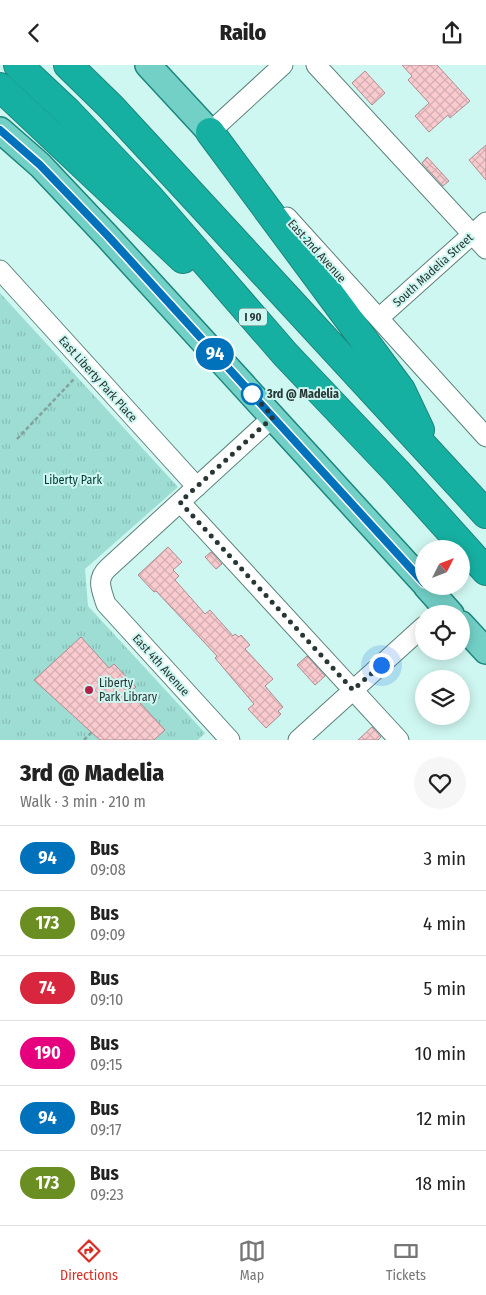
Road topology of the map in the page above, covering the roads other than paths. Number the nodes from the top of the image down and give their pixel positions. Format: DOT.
graph roads {
  1 [pos="18,65"];
  2 [pos="68,65"];
  3 [pos="92,65"];
  4 [pos="148,65"];
  5 [pos="316,65"];
  6 [pos="272,69"];
  7 [pos="0,87"];
  8 [pos="0,130"];
  9 [pos="210,133"];
  10 [pos="195,198"];
  11 [pos="479,228"];
  12 [pos="486,249"];
  13 [pos="0,270"];
  14 [pos="379,318"];
  15 [pos="285,354"];
  16 [pos="273,417"];
  17 [pos="486,437"];
  18 [pos="431,454"];
  19 [pos="197,487"];
  20 [pos="180,502"];
  21 [pos="486,515"];
  22 [pos="486,571"];
  23 [pos="415,573"];
  24 [pos="433,595"];
  25 [pos="441,605"];
  26 [pos="415,634"];
  27 [pos="470,635"];
  28 [pos="486,651"];
  29 [pos="353,690"];
  30 [pos="225,739"];
  31 [pos="298,740"];
  32 [pos="399,740"];
  1 -- 15 [label="highway, I 90"];
  2 -- 10 [label="highway"];
  3 -- 10 [label="highway"];
  4 -- 9 [label="main road, East 2nd Avenue"];
  5 -- 11 [label="street"];
  6 -- 9 [label="street"];
  7 -- 15 [label="highway"];
  8 -- 16 [label="main road"];
  9 -- 14 [label="street, East 2nd Avenue"];
  9 -- 18 [label="highway"];
  10 -- 18 [label="highway"];
  11 -- 12 [label="street"];
  11 -- 14 [label="street, South Madelia Street"];
  13 -- 19 [label="street, East Liberty Park Place"];
  14 -- 17 [label="street, East 2nd Avenue"];
  15 -- 22 [label="highway, I 90"];
  16 -- 19 [label="street"];
  16 -- 23 [label="main road"];
  18 -- 21 [label="highway"];
  19 -- 20 [label="street"];
  20 -- 29 [label="street"];
  20 -- 30 [label="street, East 4th Avenue"];
  24 -- 25 [label="main road"];
  26 -- 29 [label="street"];
  27 -- 28 [label="main road"];
  29 -- 31 [label="street"];
  29 -- 32 [label="street"];
}
